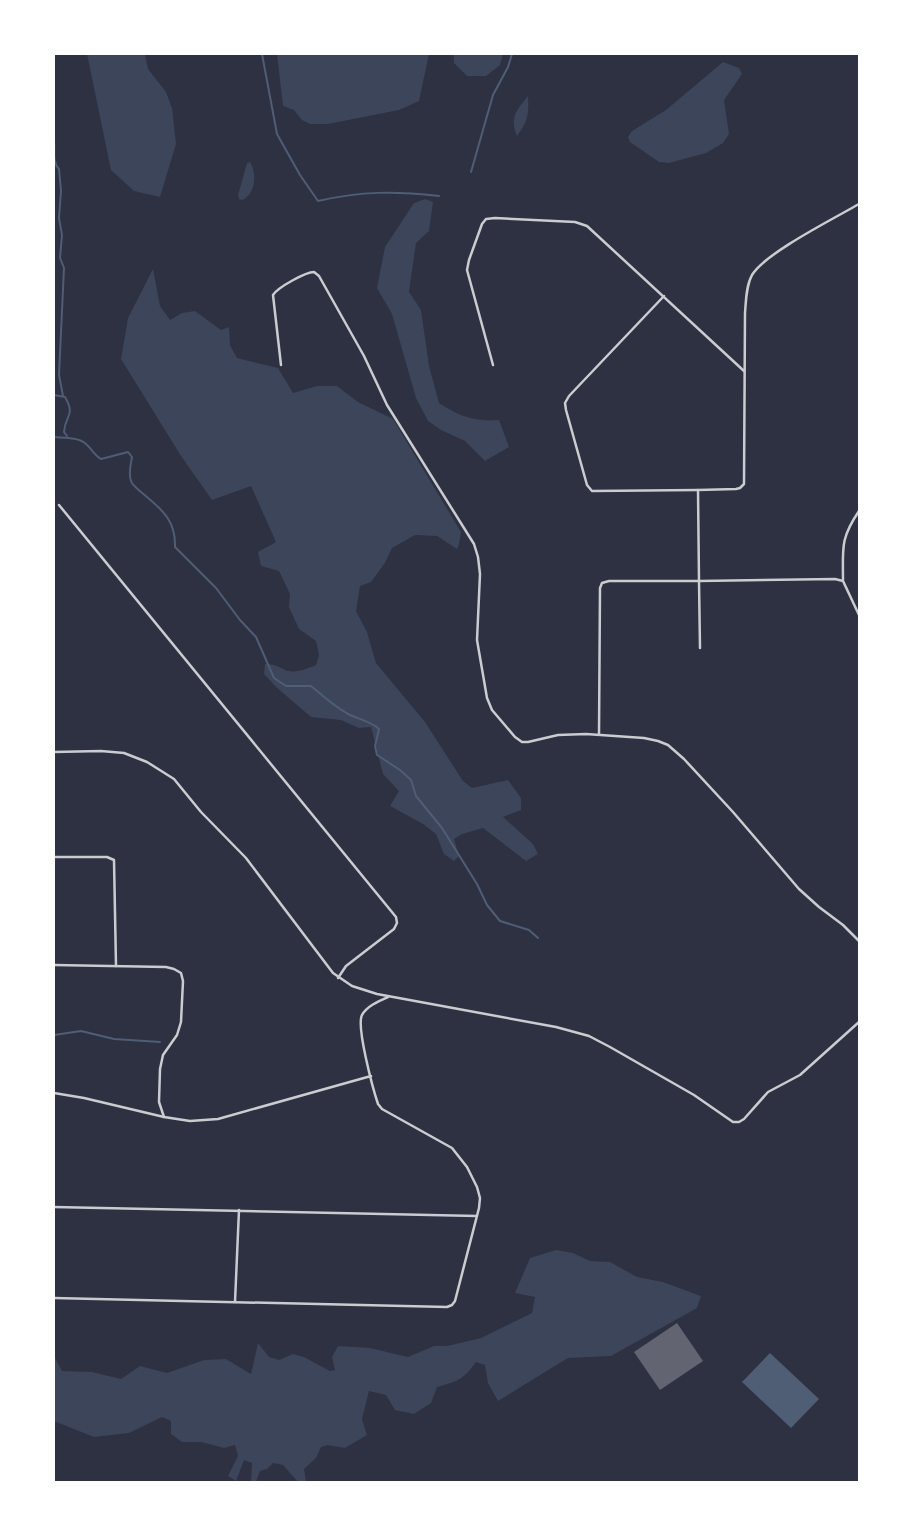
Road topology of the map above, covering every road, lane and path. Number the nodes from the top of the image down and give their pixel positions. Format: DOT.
graph roads {
  1 [pos="859,204"];
  2 [pos="664,296"];
  3 [pos="281,365"];
  4 [pos="493,365"];
  5 [pos="744,371"];
  6 [pos="698,490"];
  7 [pos="59,506"];
  8 [pos="859,511"];
  9 [pos="699,581"];
  10 [pos="843,581"];
  11 [pos="859,615"];
  12 [pos="700,648"];
  13 [pos="599,734"];
  14 [pos="54,752"];
  15 [pos="54,857"];
  16 [pos="859,941"];
  17 [pos="54,966"];
  18 [pos="116,966"];
  19 [pos="338,978"];
  20 [pos="389,997"];
  21 [pos="859,1022"];
  22 [pos="372,1076"];
  23 [pos="54,1093"];
  24 [pos="164,1117"];
  25 [pos="54,1207"];
  26 [pos="239,1210"];
  27 [pos="477,1216"];
  28 [pos="54,1298"];
  29 [pos="235,1302"];
  1 -- 5 [label="street"];
  2 -- 4 [label="street"];
  2 -- 5 [label="street"];
  2 -- 6 [label="street"];
  3 -- 13 [label="street"];
  5 -- 6 [label="street"];
  6 -- 9 [label="street"];
  7 -- 19 [label="street"];
  8 -- 10 [label="street"];
  9 -- 10 [label="street"];
  9 -- 12 [label="street"];
  9 -- 13 [label="street"];
  10 -- 11 [label="street"];
  13 -- 16 [label="street"];
  14 -- 19 [label="street"];
  15 -- 18 [label="street"];
  17 -- 18 [label="street"];
  18 -- 24 [label="street"];
  19 -- 20 [label="street"];
  20 -- 21 [label="street"];
  20 -- 22 [label="street"];
  22 -- 24 [label="street"];
  22 -- 27 [label="street"];
  23 -- 24 [label="street"];
  25 -- 26 [label="street"];
  26 -- 27 [label="street"];
  26 -- 29 [label="street"];
  27 -- 29 [label="street"];
  28 -- 29 [label="street"];
}
